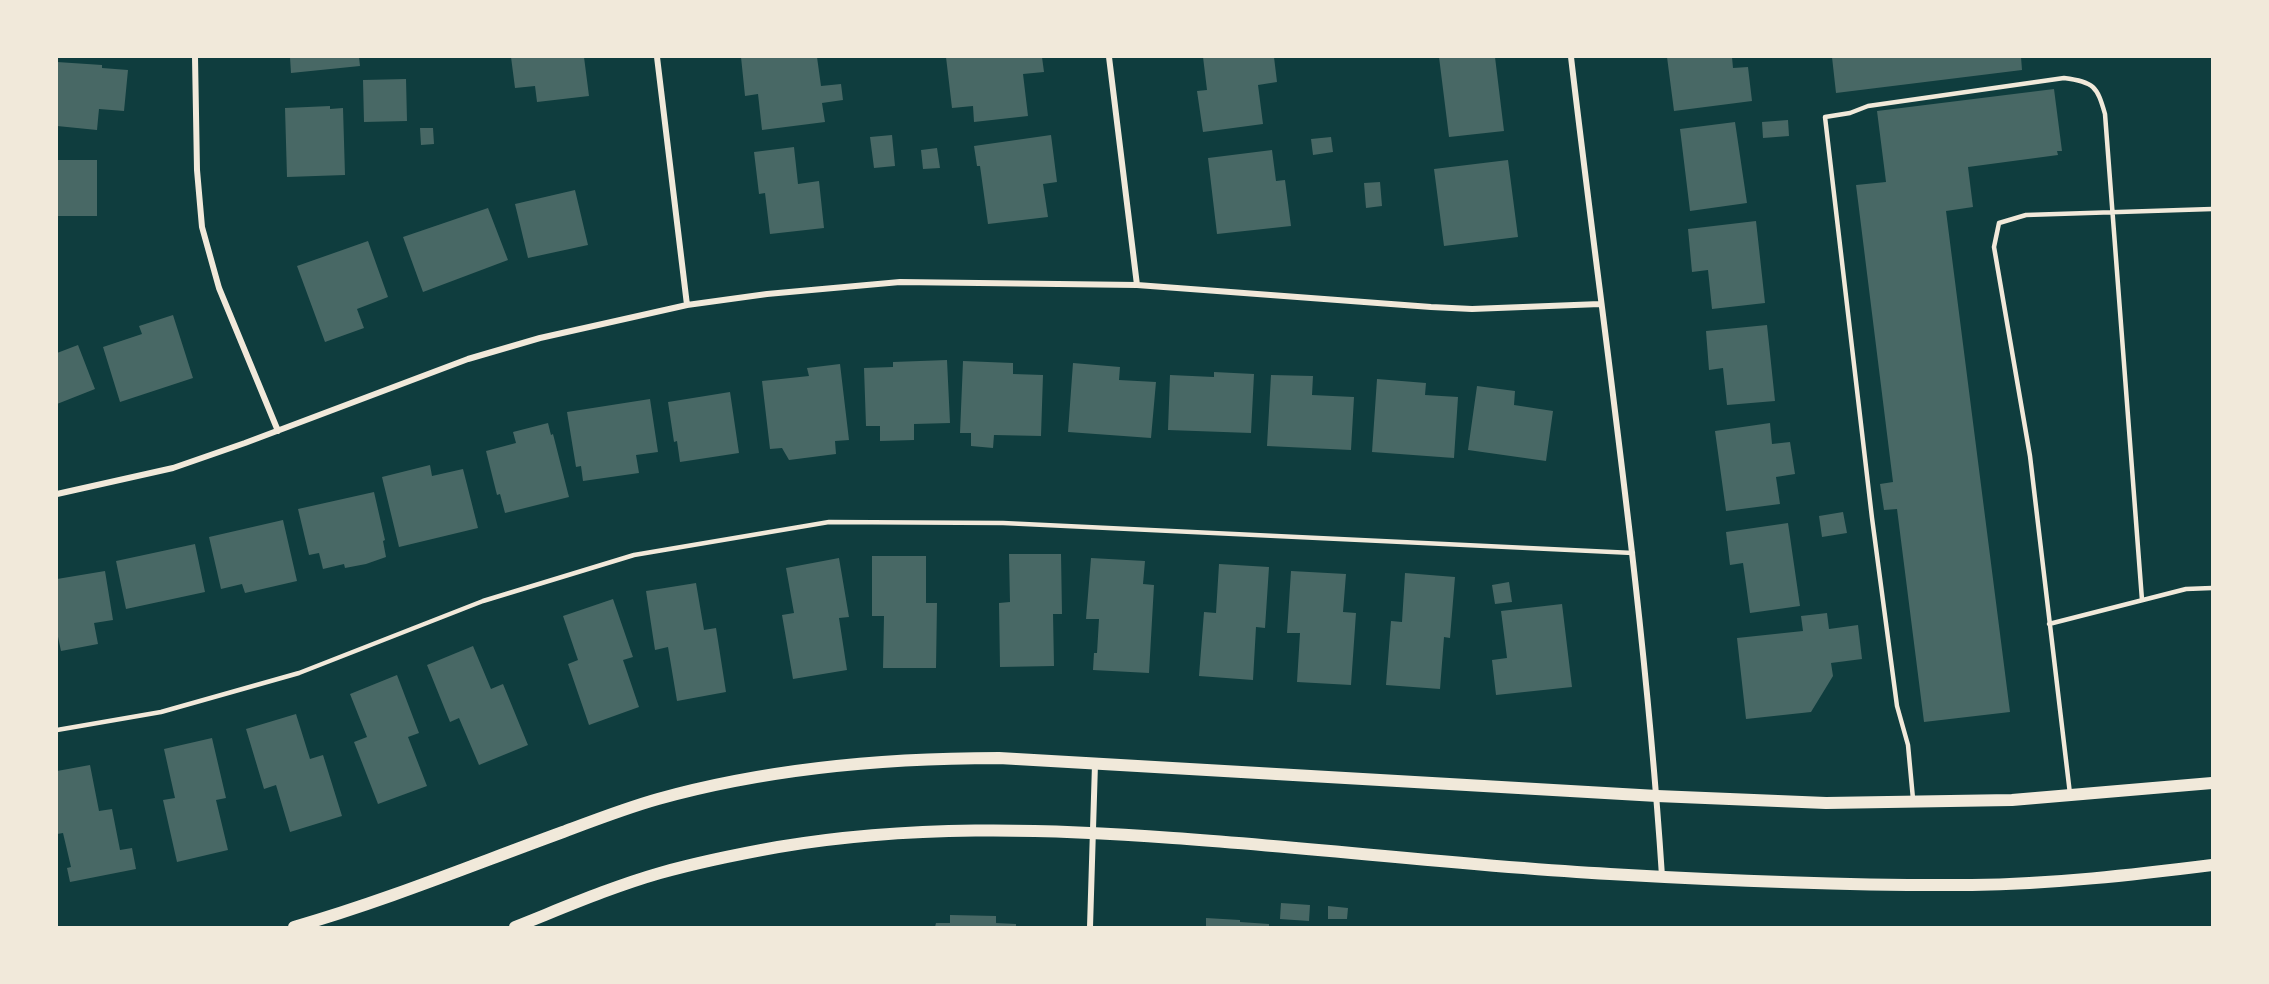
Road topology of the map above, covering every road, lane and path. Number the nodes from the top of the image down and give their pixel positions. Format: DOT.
graph roads {
  1 [pos="195,57"];
  2 [pos="657,57"];
  3 [pos="1109,57"];
  4 [pos="1571,57"];
  5 [pos="2212,210"];
  6 [pos="2113,212"];
  7 [pos="1137,285"];
  8 [pos="1600,304"];
  9 [pos="687,305"];
  10 [pos="278,431"];
  11 [pos="57,494"];
  12 [pos="1633,553"];
  13 [pos="2212,588"];
  14 [pos="2142,600"];
  15 [pos="2049,624"];
  16 [pos="57,730"];
  17 [pos="1095,763"];
  18 [pos="2212,783"];
  19 [pos="1657,796"];
  20 [pos="2071,796"];
  21 [pos="1913,802"];
  22 [pos="1094,832"];
  23 [pos="2212,866"];
  24 [pos="1662,876"];
  25 [pos="294,927"];
  26 [pos="515,927"];
  27 [pos="1090,927"];
  1 -- 10 [label="street"];
  2 -- 9 [label="street"];
  3 -- 7 [label="street"];
  4 -- 8 [label="street"];
  5 -- 6 [label="lane"];
  6 -- 14 [label="lane"];
  6 -- 15 [label="lane"];
  6 -- 21 [label="lane"];
  7 -- 8 [label="street"];
  7 -- 9 [label="street"];
  8 -- 12 [label="street"];
  9 -- 10 [label="street"];
  10 -- 11 [label="street"];
  12 -- 16 [label="lane"];
  12 -- 19 [label="street"];
  13 -- 14 [label="lane"];
  14 -- 15 [label="lane"];
  15 -- 20 [label="lane"];
  17 -- 19 [label="main road"];
  17 -- 22 [label="street"];
  17 -- 25 [label="main road"];
  18 -- 20 [label="main road"];
  19 -- 21 [label="main road"];
  19 -- 24 [label="street"];
  20 -- 21 [label="main road"];
  22 -- 24 [label="main road"];
  22 -- 26 [label="main road"];
  22 -- 27 [label="street"];
  23 -- 24 [label="main road"];
}
